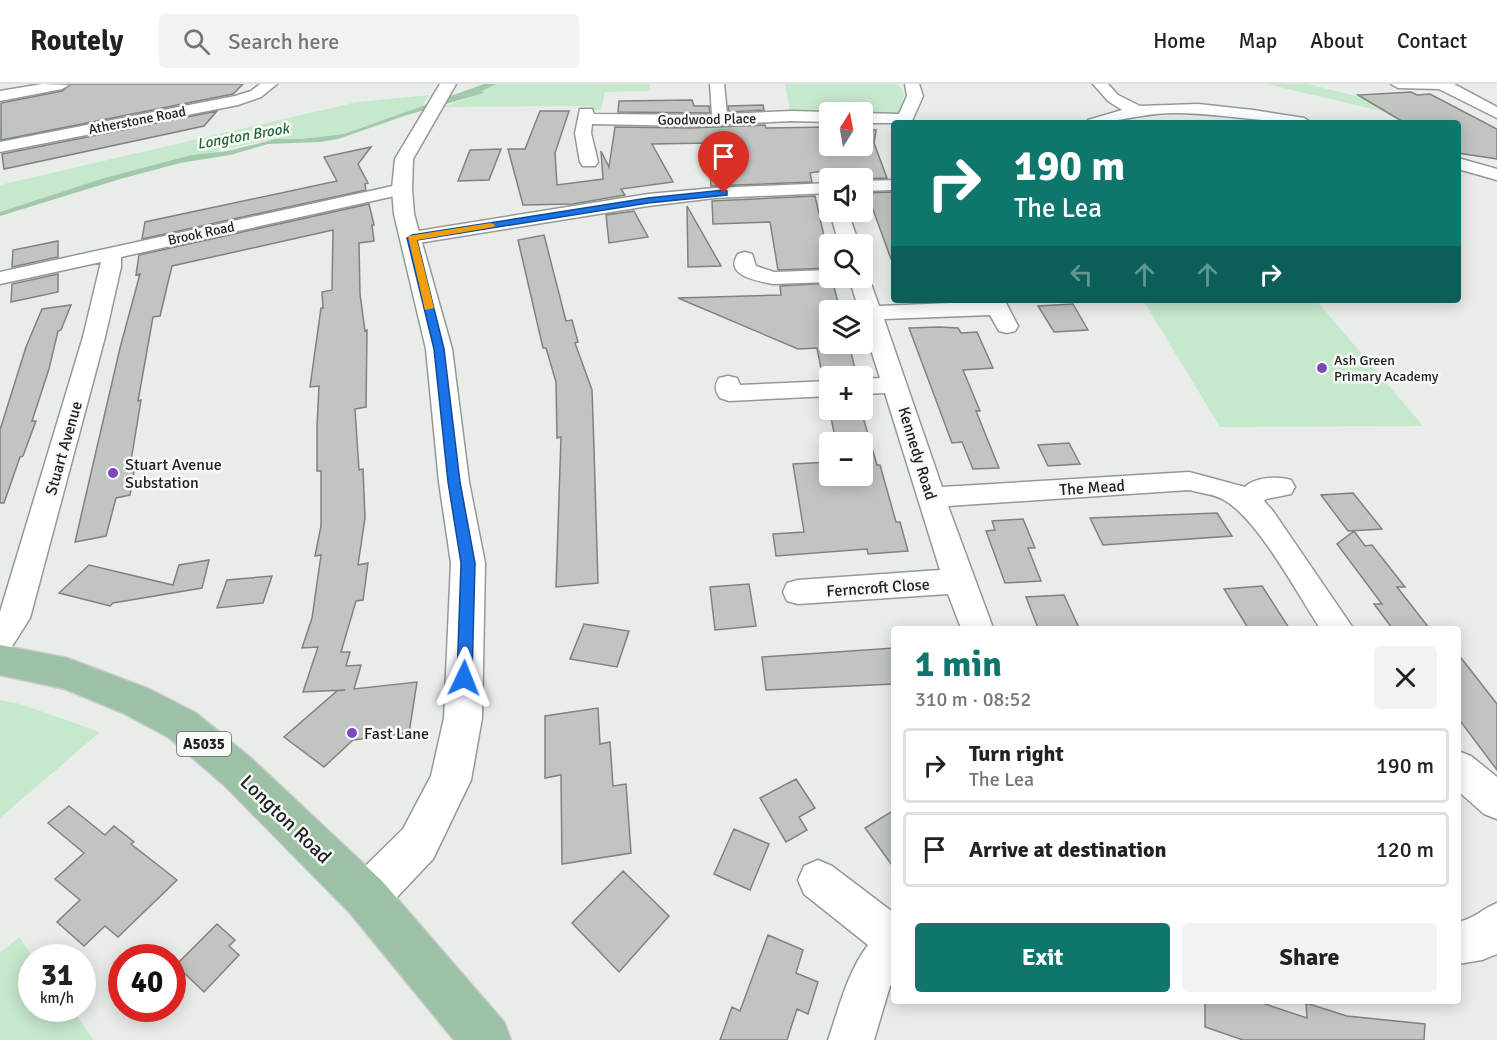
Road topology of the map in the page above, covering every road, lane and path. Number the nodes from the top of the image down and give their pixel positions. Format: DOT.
graph roads {
  1 [pos="270,84"];
  2 [pos="448,84"];
  3 [pos="717,84"];
  4 [pos="912,84"];
  5 [pos="1100,84"];
  6 [pos="1398,84"];
  7 [pos="1445,84"];
  8 [pos="62,85"];
  9 [pos="0,96"];
  10 [pos="1183,110"];
  11 [pos="1138,112"];
  12 [pos="819,117"];
  13 [pos="1496,117"];
  14 [pos="873,119"];
  15 [pos="720,120"];
  16 [pos="891,120"];
  17 [pos="904,120"];
  18 [pos="1106,120"];
  19 [pos="1193,120"];
  20 [pos="1284,120"];
  21 [pos="0,147"];
  22 [pos="589,162"];
  23 [pos="1461,164"];
  24 [pos="1497,175"];
  25 [pos="891,185"];
  26 [pos="873,186"];
  27 [pos="819,188"];
  28 [pos="402,189"];
  29 [pos="412,238"];
  30 [pos="111,252"];
  31 [pos="745,258"];
  32 [pos="819,276"];
  33 [pos="0,278"];
  34 [pos="873,313"];
  35 [pos="873,316"];
  36 [pos="1007,326"];
  37 [pos="897,385"];
  38 [pos="873,386"];
  39 [pos="819,388"];
  40 [pos="729,392"];
  41 [pos="1281,487"];
  42 [pos="932,497"];
  43 [pos="1248,502"];
  44 [pos="959,581"];
  45 [pos="798,592"];
  46 [pos="976,626"];
  47 [pos="1336,626"];
  48 [pos="0,639"];
  49 [pos="0,660"];
  50 [pos="1461,771"];
  51 [pos="1497,801"];
  52 [pos="818,880"];
  53 [pos="366,897"];
  54 [pos="1497,924"];
  55 [pos="891,939"];
  56 [pos="1461,942"];
  57 [pos="891,946"];
  58 [pos="486,1040"];
  59 [pos="851,1040"];
  1 -- 21 [label="street, Atherstone Road"];
  2 -- 28 [label="street"];
  3 -- 15 [label="street"];
  4 -- 17 [label="street"];
  5 -- 11 [label="street"];
  6 -- 7 [label="street"];
  7 -- 13 [label="street"];
  8 -- 9 [label="street"];
  10 -- 11 [label="street"];
  10 -- 19 [label="street"];
  10 -- 20 [label="street"];
  11 -- 18 [label="street"];
  12 -- 15 [label="street, Goodwood Place"];
  14 -- 16 [label="street"];
  15 -- 22 [label="street, Goodwood Place"];
  23 -- 24 [label="street"];
  25 -- 26 [label="street"];
  27 -- 29 [label="street"];
  28 -- 29 [label="street"];
  28 -- 30 [label="street, Brook Road"];
  29 -- 53 [label="street"];
  30 -- 33 [label="street, Brook Road"];
  30 -- 48 [label="street, Stuart Avenue"];
  31 -- 32 [label="street"];
  34 -- 36 [label="street"];
  35 -- 37 [label="street, Kennedy Road"];
  37 -- 38 [label="street"];
  37 -- 42 [label="street, Kennedy Road"];
  39 -- 40 [label="street"];
  41 -- 43 [label="street"];
  42 -- 43 [label="street, The Mead"];
  42 -- 44 [label="street, Kennedy Road"];
  43 -- 47 [label="street, The Mead"];
  44 -- 45 [label="street, Ferncroft Close"];
  44 -- 46 [label="street, Kennedy Road"];
  49 -- 53 [label="main road, Longton Road / A5035"];
  50 -- 51 [label="street"];
  52 -- 55 [label="street"];
  53 -- 58 [label="main road, Longton Road / A5035"];
  54 -- 56 [label="street"];
  57 -- 59 [label="street"];
}
